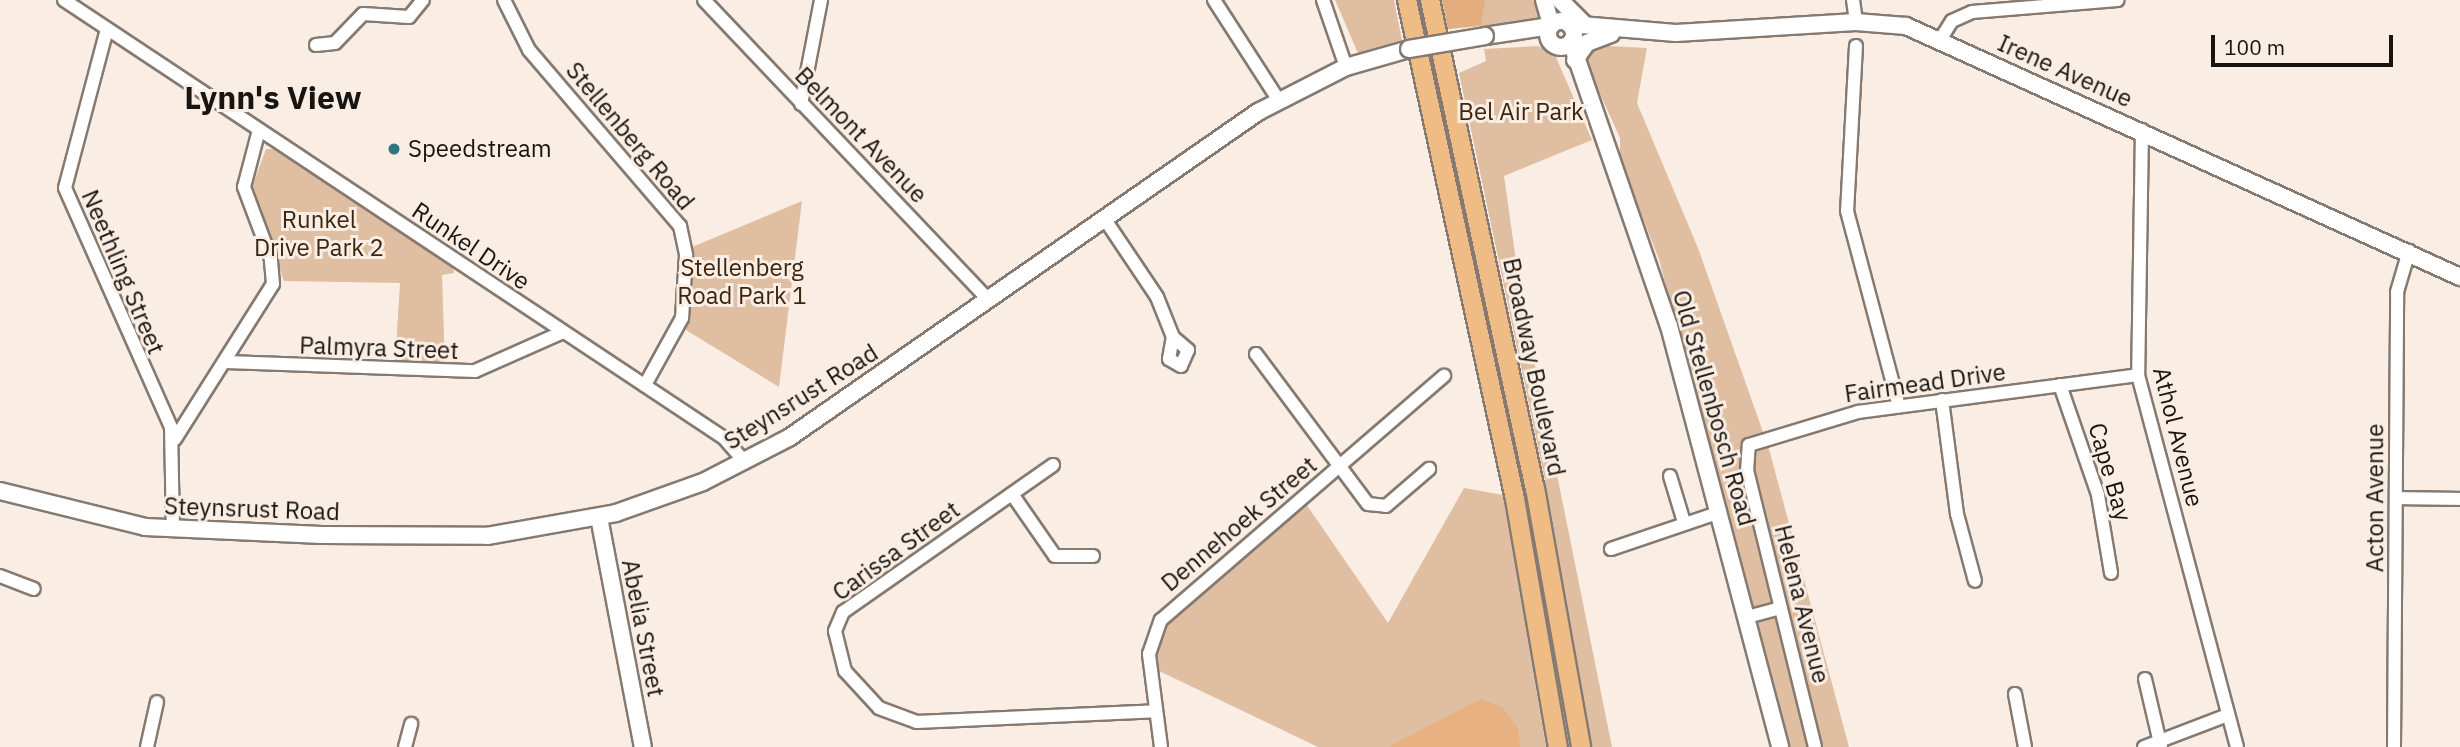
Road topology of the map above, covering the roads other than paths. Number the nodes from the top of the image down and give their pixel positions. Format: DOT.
graph roads {
  1 [pos="64,0"];
  2 [pos="423,0"];
  3 [pos="504,0"];
  4 [pos="704,0"];
  5 [pos="821,0"];
  6 [pos="1214,0"];
  7 [pos="1323,0"];
  8 [pos="1332,0"];
  9 [pos="1407,0"];
  10 [pos="1430,0"];
  11 [pos="1544,0"];
  12 [pos="1552,0"];
  13 [pos="1560,0"];
  14 [pos="1853,0"];
  15 [pos="2118,0"];
  16 [pos="1856,22"];
  17 [pos="1591,28"];
  18 [pos="107,29"];
  19 [pos="1561,33"];
  20 [pos="1618,33"];
  21 [pos="1940,40"];
  22 [pos="316,45"];
  23 [pos="1856,47"];
  24 [pos="1575,60"];
  25 [pos="1355,65"];
  26 [pos="1582,87"];
  27 [pos="1279,101"];
  28 [pos="801,104"];
  29 [pos="259,130"];
  30 [pos="2142,130"];
  31 [pos="1104,218"];
  32 [pos="2409,251"];
  33 [pos="2460,277"];
  34 [pos="988,299"];
  35 [pos="563,332"];
  36 [pos="1173,337"];
  37 [pos="1256,355"];
  38 [pos="226,362"];
  39 [pos="2138,375"];
  40 [pos="1444,376"];
  41 [pos="645,385"];
  42 [pos="2060,385"];
  43 [pos="1942,400"];
  44 [pos="1899,406"];
  45 [pos="175,439"];
  46 [pos="745,462"];
  47 [pos="1053,465"];
  48 [pos="1337,469"];
  49 [pos="1429,469"];
  50 [pos="1747,471"];
  51 [pos="1670,476"];
  52 [pos="0,491"];
  53 [pos="1012,494"];
  54 [pos="2397,498"];
  55 [pos="2460,499"];
  56 [pos="1720,512"];
  57 [pos="599,517"];
  58 [pos="1684,522"];
  59 [pos="173,528"];
  60 [pos="1611,550"];
  61 [pos="1093,556"];
  62 [pos="2111,573"];
  63 [pos="0,576"];
  64 [pos="1975,581"];
  65 [pos="34,589"];
  66 [pos="1781,608"];
  67 [pos="1747,617"];
  68 [pos="2145,679"];
  69 [pos="2015,694"];
  70 [pos="157,702"];
  71 [pos="1156,711"];
  72 [pos="2228,715"];
  73 [pos="411,724"];
  74 [pos="2160,744"];
  75 [pos="147,747"];
  76 [pos="405,747"];
  77 [pos="643,747"];
  78 [pos="1161,747"];
  79 [pos="1558,747"];
  80 [pos="1581,747"];
  81 [pos="1780,747"];
  82 [pos="1815,747"];
  83 [pos="2025,747"];
  84 [pos="2144,747"];
  85 [pos="2237,747"];
  86 [pos="2394,747"];
  1 -- 18 [label="street, Runkel Drive"];
  2 -- 22 [label="street"];
  3 -- 41 [label="street, Stellenberg Road"];
  4 -- 28 [label="street, Belmont Avenue"];
  5 -- 28 [label="street"];
  6 -- 27 [label="street"];
  7 -- 25 [label="street"];
  8 -- 25 [label="street"];
  9 -- 79 [label="main road, Broadway Boulevard"];
  10 -- 80 [label="main road, Broadway Boulevard"];
  11 -- 19 [label="street, Old Stellenbosch Road"];
  12 -- 19 [label="street, Old Stellenbosch Road"];
  13 -- 17 [label="street"];
  14 -- 16 [label="street"];
  15 -- 21 [label="street"];
  16 -- 20 [label="street, Irene Avenue"];
  16 -- 21 [label="street, Irene Avenue"];
  17 -- 19 [label="street, Irene Avenue"];
  17 -- 20 [label="street, Irene Avenue"];
  18 -- 29 [label="street, Runkel Drive"];
  18 -- 45 [label="street, Neethling Street"];
  19 -- 20 [label="street, Irene Avenue"];
  19 -- 24 [label="street, Old Stellenbosch Road"];
  19 -- 25 [label="street, Steynsrust Road, bridge"];
  19 -- 26 [label="street, Old Stellenbosch Road"];
  20 -- 24 [label="street"];
  21 -- 30 [label="street, Irene Avenue"];
  23 -- 44 [label="street"];
  24 -- 26 [label="street, Old Stellenbosch Road"];
  25 -- 27 [label="street, Steynsrust Road"];
  26 -- 56 [label="street, Old Stellenbosch Road"];
  27 -- 31 [label="street, Steynsrust Road"];
  28 -- 34 [label="street, Belmont Avenue"];
  29 -- 35 [label="street, Runkel Drive"];
  29 -- 38 [label="street"];
  30 -- 32 [label="street, Irene Avenue"];
  30 -- 39 [label="street, Athol Avenue"];
  31 -- 34 [label="street, Steynsrust Road"];
  31 -- 36 [label="street"];
  32 -- 33 [label="street, Irene Avenue"];
  32 -- 54 [label="street, Acton Avenue"];
  34 -- 46 [label="street, Steynsrust Road"];
  35 -- 38 [label="street, Palmyra Street"];
  35 -- 41 [label="street, Runkel Drive"];
  37 -- 48 [label="street"];
  38 -- 45 [label="street"];
  39 -- 42 [label="street, Fairmead Drive"];
  39 -- 72 [label="street, Athol Avenue"];
  40 -- 48 [label="street, Dennehoek Street"];
  41 -- 46 [label="street, Runkel Drive"];
  42 -- 43 [label="street, Fairmead Drive"];
  42 -- 62 [label="street, Cape Bay"];
  43 -- 44 [label="street, Fairmead Drive"];
  43 -- 64 [label="street"];
  44 -- 50 [label="street, Fairmead Drive"];
  45 -- 59 [label="street, Neethling Street"];
  46 -- 57 [label="street, Steynsrust Road"];
  47 -- 53 [label="street, Carissa Street"];
  48 -- 49 [label="street"];
  48 -- 71 [label="street, Dennehoek Street"];
  50 -- 66 [label="street, Helena Avenue"];
  51 -- 58 [label="street"];
  52 -- 59 [label="street, Steynsrust Road"];
  53 -- 61 [label="street"];
  53 -- 71 [label="street, Carissa Street"];
  54 -- 55 [label="street"];
  54 -- 86 [label="street, Acton Avenue"];
  56 -- 58 [label="street"];
  56 -- 67 [label="street, Old Stellenbosch Road"];
  57 -- 59 [label="street, Steynsrust Road"];
  57 -- 77 [label="street, Abelia Street"];
  58 -- 60 [label="street"];
  63 -- 65 [label="street"];
  66 -- 67 [label="street"];
  66 -- 82 [label="street, Helena Avenue"];
  67 -- 81 [label="street, Old Stellenbosch Road"];
  68 -- 74 [label="street"];
  69 -- 83 [label="street"];
  70 -- 75 [label="street"];
  71 -- 78 [label="street, Dennehoek Street"];
  72 -- 74 [label="street"];
  72 -- 85 [label="street, Athol Avenue"];
  73 -- 76 [label="street"];
  74 -- 84 [label="street"];
}
